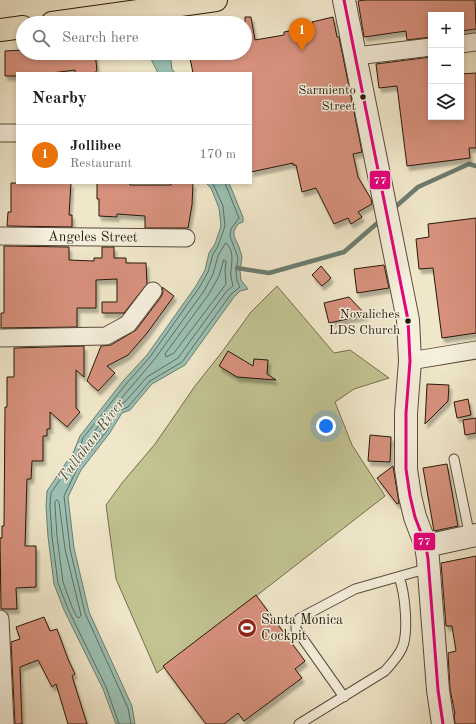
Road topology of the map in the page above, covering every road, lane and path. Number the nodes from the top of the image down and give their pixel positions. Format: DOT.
graph roads {
  1 [pos="216,0"];
  2 [pos="344,0"];
  3 [pos="103,16"];
  4 [pos="16,28"];
  5 [pos="0,30"];
  6 [pos="476,42"];
  7 [pos="464,44"];
  8 [pos="428,47"];
  9 [pos="356,56"];
  10 [pos="0,133"];
  11 [pos="16,133"];
  12 [pos="0,236"];
  13 [pos="186,238"];
  14 [pos="153,291"];
  15 [pos="0,338"];
  16 [pos="476,350"];
  17 [pos="410,361"];
  18 [pos="454,459"];
  19 [pos="473,536"];
  20 [pos="426,546"];
  21 [pos="429,568"];
  22 [pos="400,577"];
  23 [pos="0,619"];
  24 [pos="344,696"];
  25 [pos="4,724"];
  26 [pos="299,724"];
  27 [pos="442,724"];
  1 -- 3 [label="main road"];
  2 -- 9 [label="street"];
  4 -- 5 [label="main road"];
  6 -- 7 [label="street"];
  8 -- 9 [label="street"];
  9 -- 17 [label="street"];
  10 -- 11 [label="street"];
  12 -- 13 [label="street, Angeles Street"];
  14 -- 15 [label="street"];
  16 -- 17 [label="street"];
  17 -- 20 [label="street"];
  18 -- 19 [label="lane"];
  19 -- 20 [label="street"];
  20 -- 21 [label="street"];
  21 -- 22 [label="lane"];
  21 -- 27 [label="street"];
  22 -- 24 [label="lane"];
  22 -- 24 [label="lane"];
  23 -- 25 [label="street"];
  24 -- 26 [label="lane"];
}
